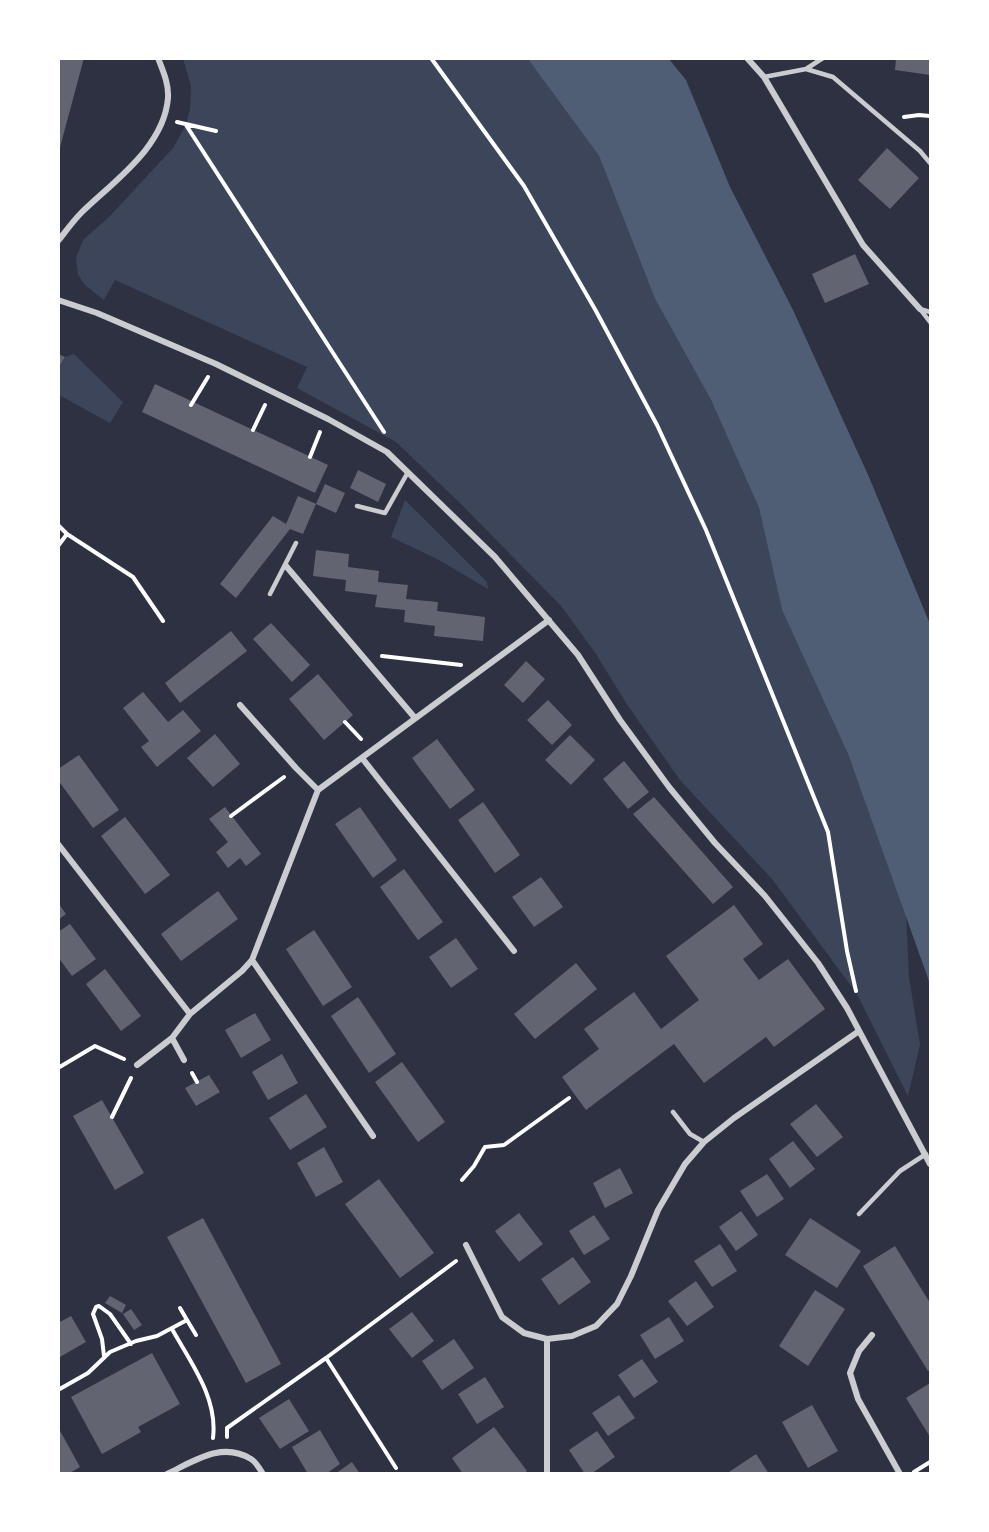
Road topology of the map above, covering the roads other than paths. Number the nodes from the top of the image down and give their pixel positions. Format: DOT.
graph roads {
  1 [pos="158,58"];
  2 [pos="747,58"];
  3 [pos="823,58"];
  4 [pos="806,69"];
  5 [pos="764,77"];
  6 [pos="930,163"];
  7 [pos="58,241"];
  8 [pos="58,300"];
  9 [pos="920,309"];
  10 [pos="930,312"];
  11 [pos="930,322"];
  12 [pos="408,472"];
  13 [pos="357,506"];
  14 [pos="296,543"];
  15 [pos="286,566"];
  16 [pos="270,594"];
  17 [pos="549,620"];
  18 [pos="240,705"];
  19 [pos="415,718"];
  20 [pos="362,758"];
  21 [pos="318,790"];
  22 [pos="58,844"];
  23 [pos="514,951"];
  24 [pos="252,960"];
  25 [pos="190,1014"];
  26 [pos="859,1031"];
  27 [pos="172,1038"];
  28 [pos="184,1060"];
  29 [pos="137,1065"];
  30 [pos="673,1112"];
  31 [pos="373,1136"];
  32 [pos="704,1142"];
  33 [pos="926,1154"];
  34 [pos="930,1164"];
  35 [pos="859,1214"];
  36 [pos="466,1245"];
  37 [pos="872,1335"];
  38 [pos="548,1339"];
  39 [pos="167,1473"];
  40 [pos="263,1473"];
  41 [pos="547,1473"];
  42 [pos="900,1473"];
  1 -- 7 [label="street"];
  2 -- 5 [label="street"];
  3 -- 4 [label="lane"];
  4 -- 5 [label="lane"];
  4 -- 6 [label="lane"];
  5 -- 9 [label="street"];
  8 -- 12 [label="street"];
  9 -- 10 [label="lane"];
  9 -- 11 [label="lane"];
  12 -- 13 [label="lane"];
  12 -- 17 [label="street"];
  14 -- 15 [label="lane"];
  15 -- 16 [label="lane"];
  15 -- 19 [label="street"];
  17 -- 19 [label="street"];
  17 -- 26 [label="street"];
  18 -- 21 [label="street"];
  19 -- 20 [label="street"];
  20 -- 21 [label="street"];
  20 -- 23 [label="street"];
  21 -- 24 [label="street"];
  22 -- 25 [label="street"];
  24 -- 25 [label="street"];
  24 -- 31 [label="street"];
  25 -- 27 [label="street"];
  26 -- 32 [label="street"];
  26 -- 33 [label="street"];
  27 -- 28 [label="street"];
  27 -- 29 [label="street"];
  30 -- 32 [label="lane"];
  32 -- 38 [label="street"];
  33 -- 34 [label="street"];
  33 -- 35 [label="lane"];
  36 -- 38 [label="street"];
  37 -- 42 [label="street"];
  38 -- 41 [label="street"];
  39 -- 40 [label="street"];
}
